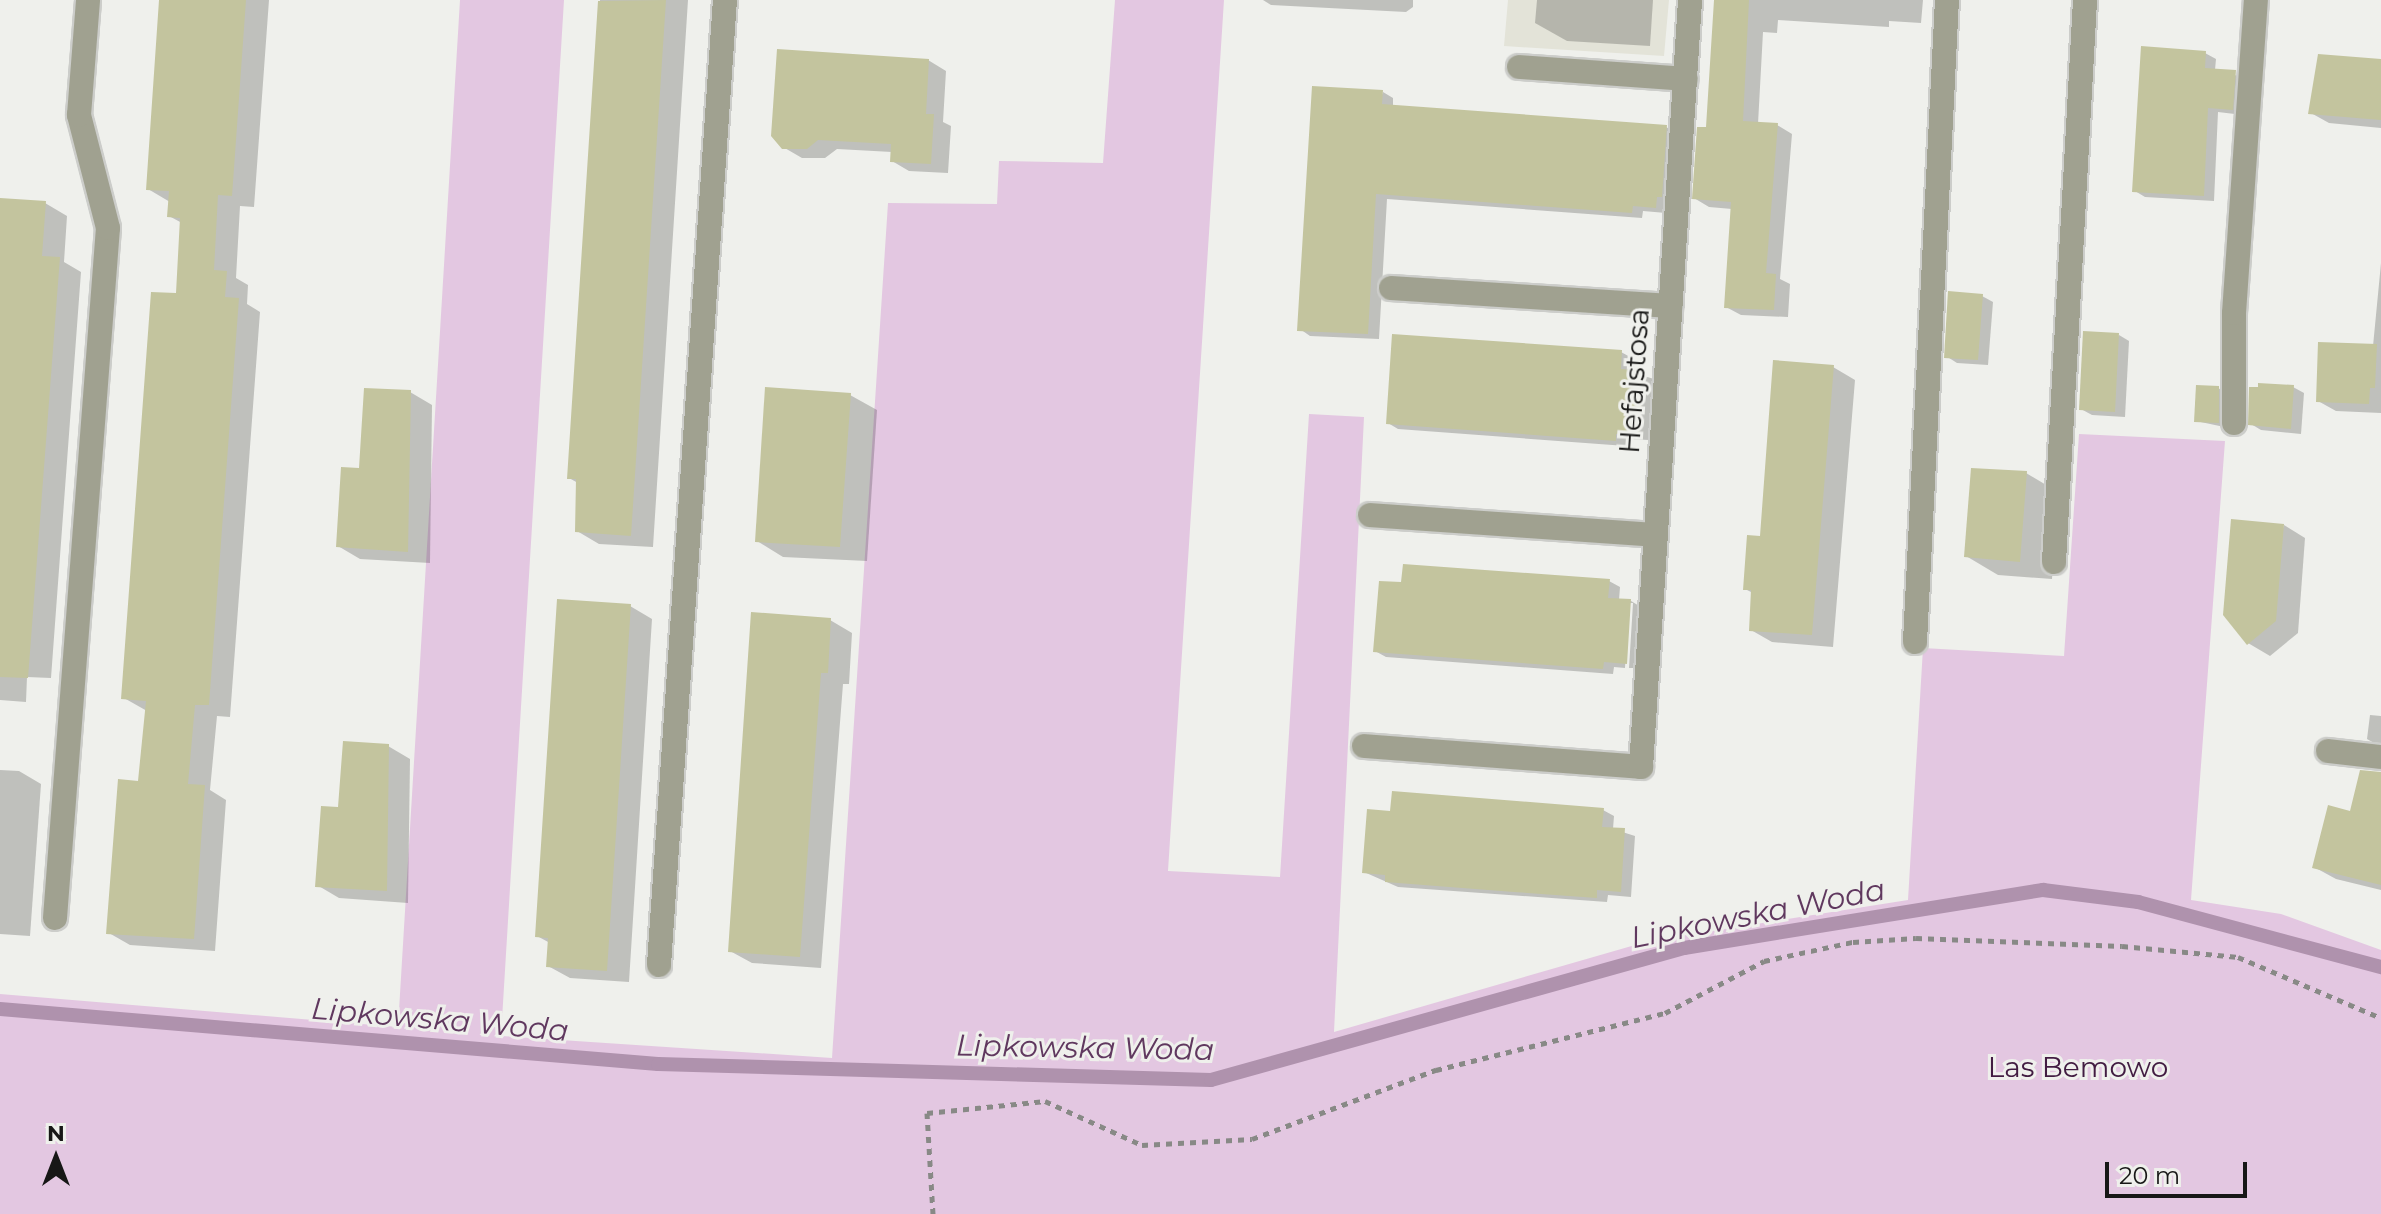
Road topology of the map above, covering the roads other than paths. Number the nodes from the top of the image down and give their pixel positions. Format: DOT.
graph roads {
  1 [pos="88,0"];
  2 [pos="725,0"];
  3 [pos="1690,0"];
  4 [pos="1947,0"];
  5 [pos="2085,0"];
  6 [pos="2256,0"];
  7 [pos="1519,67"];
  8 [pos="1686,79"];
  9 [pos="1391,288"];
  10 [pos="1670,306"];
  11 [pos="2234,423"];
  12 [pos="1370,515"];
  13 [pos="1653,535"];
  14 [pos="2054,562"];
  15 [pos="1915,642"];
  16 [pos="1364,746"];
  17 [pos="2328,751"];
  18 [pos="2381,757"];
  19 [pos="55,918"];
  20 [pos="659,965"];
  1 -- 19 [label="street"];
  2 -- 20 [label="street"];
  3 -- 8 [label="street, Hefajstosa"];
  4 -- 15 [label="street"];
  5 -- 14 [label="street"];
  6 -- 11 [label="street"];
  7 -- 8 [label="street"];
  8 -- 10 [label="street, Hefajstosa"];
  9 -- 10 [label="street"];
  10 -- 13 [label="street, Hefajstosa"];
  12 -- 13 [label="street"];
  13 -- 16 [label="street, Hefajstosa"];
  17 -- 18 [label="street"];
}
